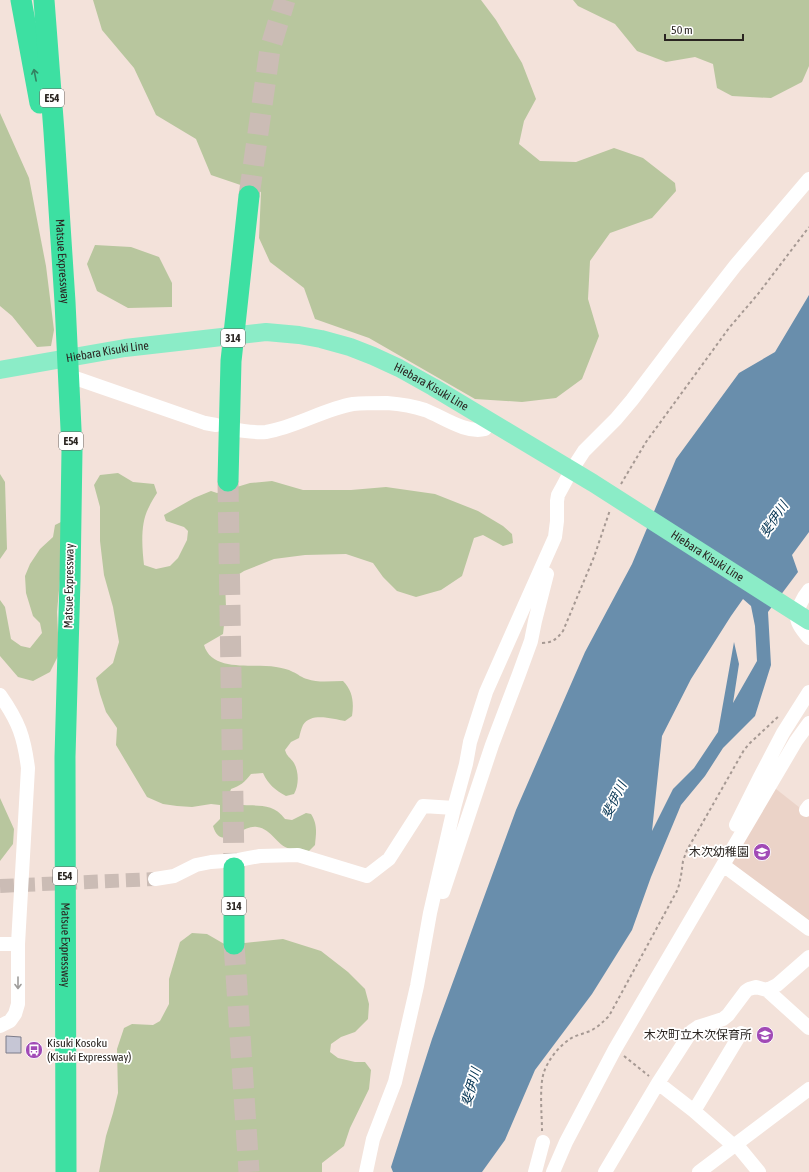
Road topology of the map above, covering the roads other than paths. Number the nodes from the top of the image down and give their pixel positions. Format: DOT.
graph roads {
  1 [pos="21,0"];
  2 [pos="44,0"];
  3 [pos="55,0"];
  4 [pos="54,132"];
  5 [pos="809,179"];
  6 [pos="58,196"];
  7 [pos="249,196"];
  8 [pos="233,336"];
  9 [pos="62,360"];
  10 [pos="0,370"];
  11 [pos="490,422"];
  12 [pos="216,425"];
  13 [pos="236,430"];
  14 [pos="571,471"];
  15 [pos="228,482"];
  16 [pos="547,557"];
  17 [pos="809,590"];
  18 [pos="809,621"];
  19 [pos="809,638"];
  20 [pos="809,692"];
  21 [pos="0,696"];
  22 [pos="809,723"];
  23 [pos="454,808"];
  24 [pos="740,836"];
  25 [pos="723,865"];
  26 [pos="234,868"];
  27 [pos="155,879"];
  28 [pos="430,913"];
  29 [pos="809,929"];
  30 [pos="0,944"];
  31 [pos="18,944"];
  32 [pos="234,944"];
  33 [pos="809,957"];
  34 [pos="767,990"];
  35 [pos="723,1019"];
  36 [pos="0,1026"];
  37 [pos="809,1028"];
  38 [pos="658,1083"];
  39 [pos="809,1089"];
  40 [pos="694,1111"];
  41 [pos="541,1139"];
  42 [pos="735,1145"];
  43 [pos="66,1172"];
  44 [pos="366,1172"];
  45 [pos="535,1172"];
  46 [pos="553,1172"];
  47 [pos="605,1172"];
  48 [pos="699,1172"];
  49 [pos="759,1172"];
  6 -- 1 [label="highway, one-way"];
  2 -- 4 [label="highway, Matsue Expressway / E54"];
  3 -- 4 [label="highway"];
  4 -- 6 [label="highway, Matsue Expressway / E54"];
  5 -- 14 [label="street"];
  6 -- 43 [label="highway, Matsue Expressway / E54"];
  7 -- 8 [label="highway, 314"];
  8 -- 9 [label="main road, Hiebara Kisuki Line"];
  8 -- 11 [label="main road, Hiebara Kisuki Line"];
  8 -- 15 [label="highway, 314"];
  9 -- 10 [label="main road, Hiebara Kisuki Line"];
  9 -- 12 [label="street"];
  11 -- 13 [label="street"];
  11 -- 14 [label="main road, Hiebara Kisuki Line"];
  14 -- 16 [label="street"];
  14 -- 18 [label="main road, Hiebara Kisuki Line"];
  16 -- 23 [label="street"];
  16 -- 28 [label="street"];
  17 -- 19 [label="street"];
  20 -- 24 [label="street"];
  21 -- 31 [label="street"];
  22 -- 24 [label="street"];
  23 -- 27 [label="street"];
  23 -- 28 [label="street"];
  24 -- 25 [label="street"];
  25 -- 29 [label="street"];
  25 -- 46 [label="street"];
  26 -- 32 [label="highway, 314"];
  28 -- 44 [label="street"];
  30 -- 31 [label="street"];
  31 -- 36 [label="street, one-way"];
  33 -- 34 [label="street"];
  34 -- 35 [label="street"];
  34 -- 37 [label="street"];
  35 -- 38 [label="street"];
  35 -- 40 [label="street"];
  38 -- 40 [label="street"];
  38 -- 47 [label="street"];
  39 -- 42 [label="street"];
  40 -- 42 [label="street"];
  41 -- 45 [label="street"];
  42 -- 48 [label="street"];
  42 -- 49 [label="street"];
}
